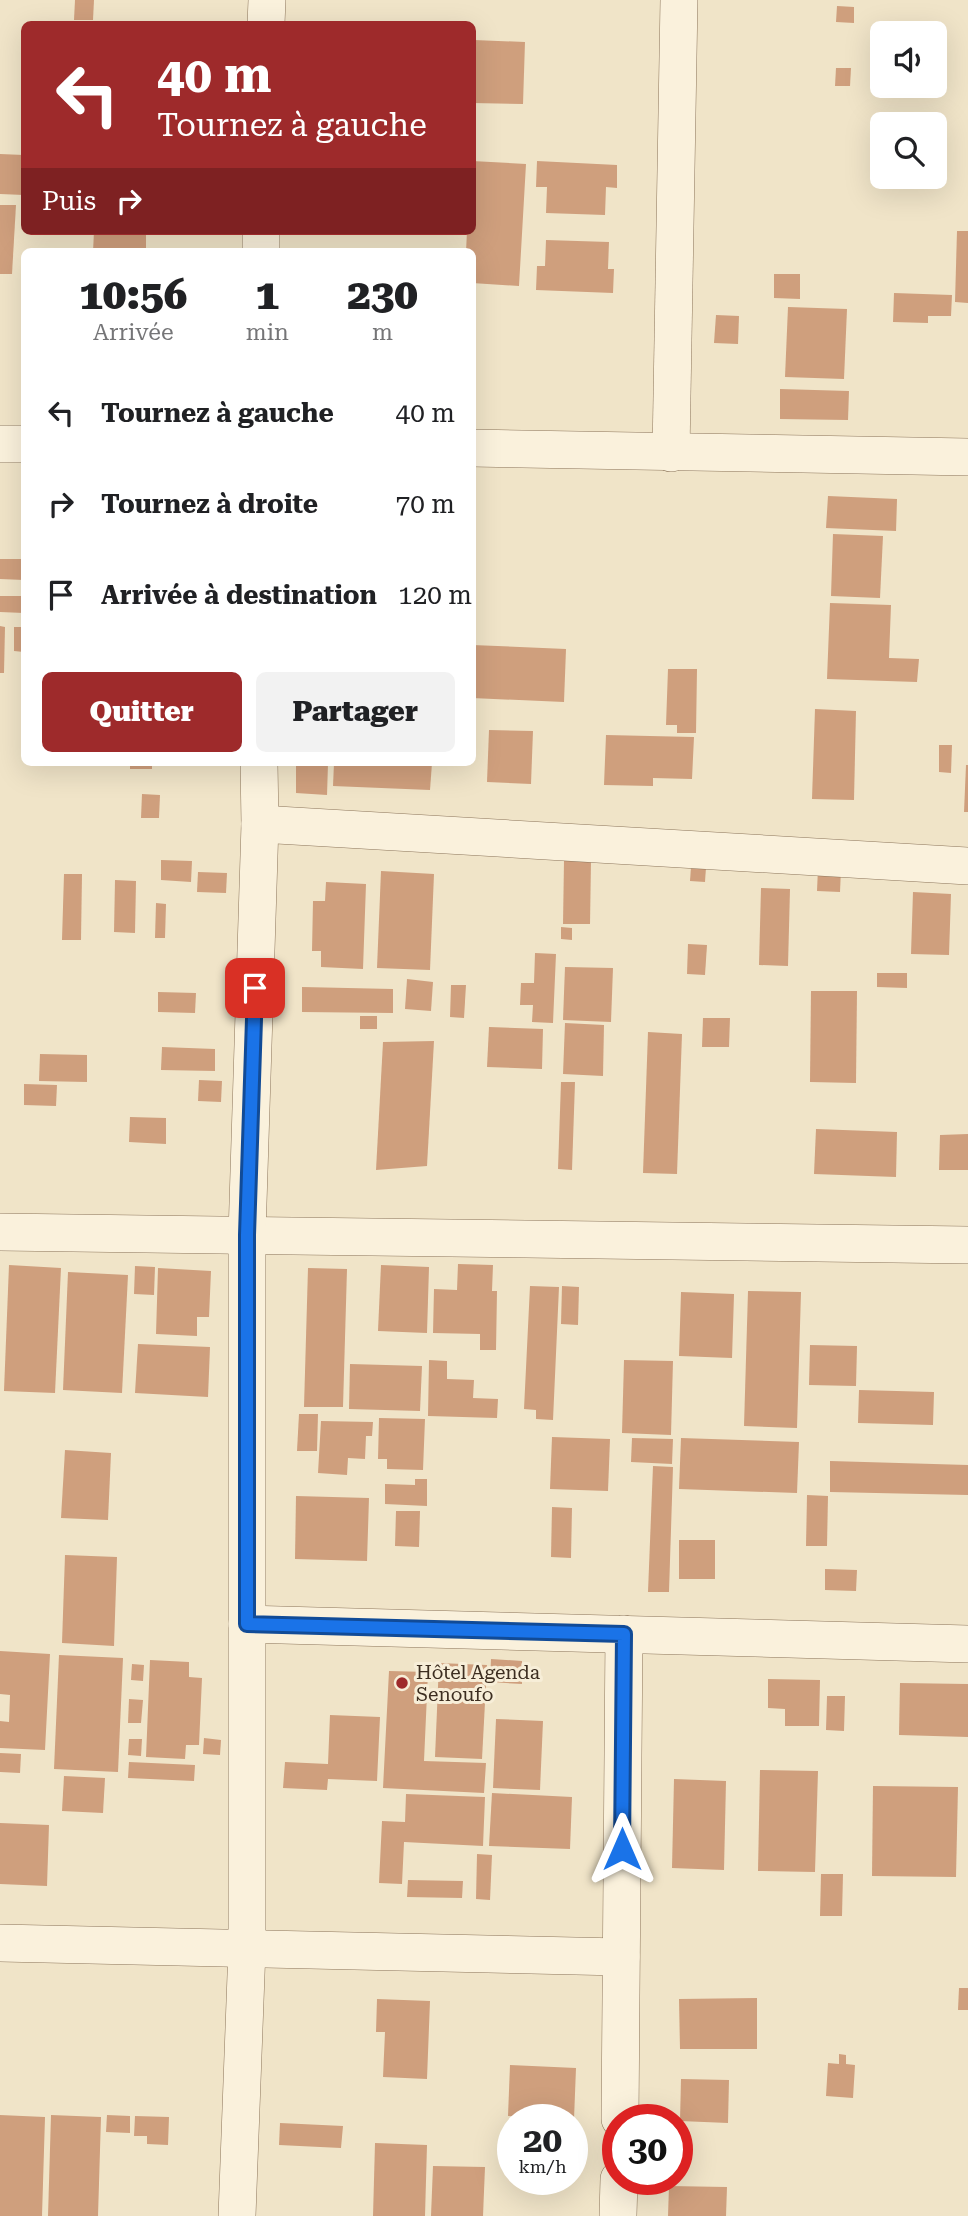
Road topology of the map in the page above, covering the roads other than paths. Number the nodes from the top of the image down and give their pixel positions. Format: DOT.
graph roads {
  1 [pos="267,0"];
  2 [pos="679,0"];
  3 [pos="266,21"];
  4 [pos="0,444"];
  5 [pos="21,444"];
  6 [pos="476,448"];
  7 [pos="671,453"];
  8 [pos="968,457"];
  9 [pos="260,766"];
  10 [pos="260,824"];
  11 [pos="968,866"];
  12 [pos="0,1232"];
  13 [pos="247,1235"];
  14 [pos="968,1245"];
  15 [pos="247,1624"];
  16 [pos="624,1634"];
  17 [pos="968,1644"];
  18 [pos="0,1943"];
  19 [pos="247,1948"];
  20 [pos="621,1957"];
  21 [pos="620,2104"];
  22 [pos="619,2195"];
  23 [pos="237,2216"];
  24 [pos="618,2216"];
  1 -- 3 [label="street"];
  2 -- 7 [label="street"];
  4 -- 5 [label="street"];
  6 -- 7 [label="street"];
  7 -- 8 [label="street"];
  9 -- 10 [label="street"];
  10 -- 11 [label="street"];
  10 -- 13 [label="street"];
  12 -- 13 [label="street"];
  13 -- 14 [label="street"];
  13 -- 15 [label="street"];
  15 -- 16 [label="street"];
  15 -- 19 [label="street"];
  16 -- 17 [label="street"];
  16 -- 20 [label="street"];
  18 -- 19 [label="street"];
  19 -- 20 [label="street"];
  19 -- 23 [label="street"];
  20 -- 21 [label="street"];
  22 -- 24 [label="street"];
}
